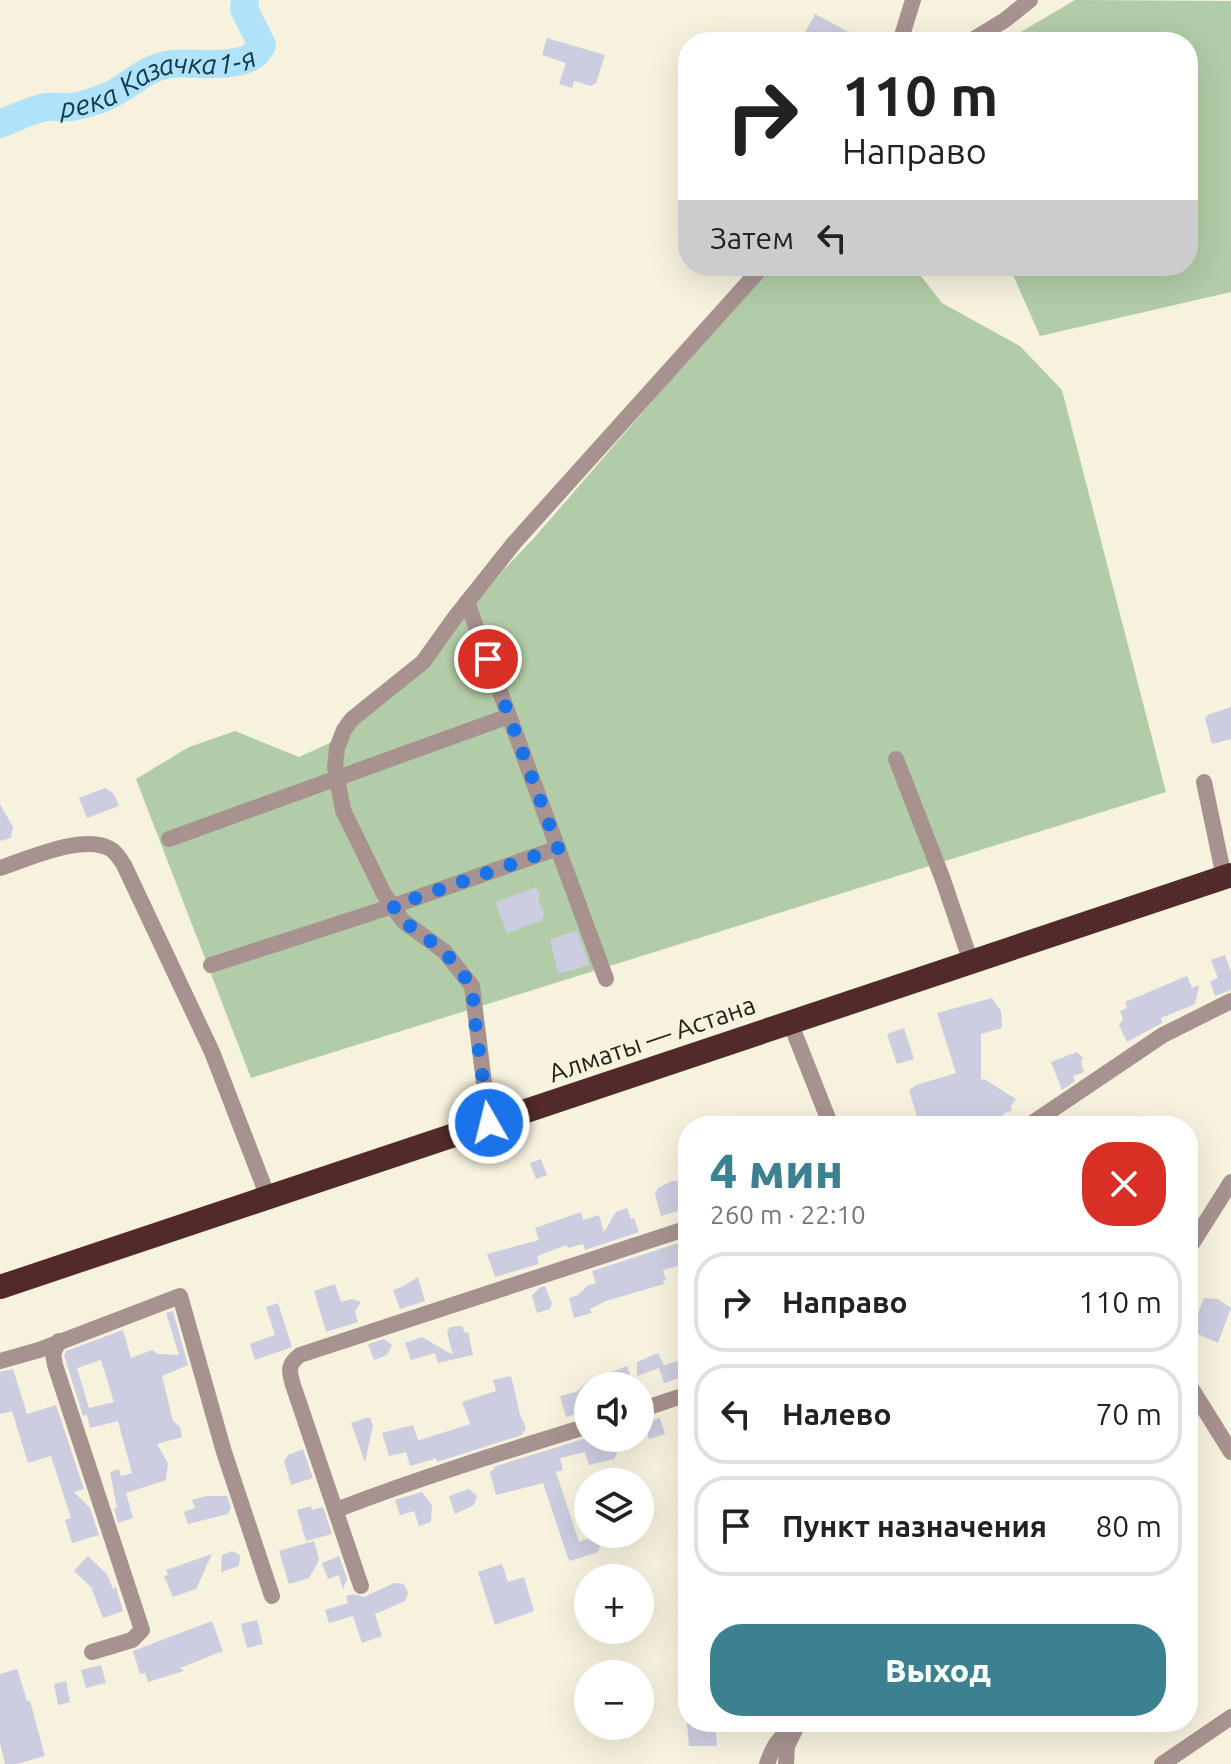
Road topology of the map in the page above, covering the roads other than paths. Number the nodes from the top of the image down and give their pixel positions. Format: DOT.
graph roads {
  1 [pos="913,0"];
  2 [pos="1030,0"];
  3 [pos="903,32"];
  4 [pos="985,32"];
  5 [pos="754,276"];
  6 [pos="467,602"];
  7 [pos="509,716"];
  8 [pos="896,759"];
  9 [pos="337,780"];
  10 [pos="1204,782"];
  11 [pos="169,839"];
  12 [pos="558,848"];
  13 [pos="0,868"];
  14 [pos="1228,876"];
  15 [pos="393,906"];
  16 [pos="971,962"];
  17 [pos="211,965"];
  18 [pos="606,979"];
  19 [pos="1231,1001"];
  20 [pos="790,1022"];
  21 [pos="827,1116"];
  22 [pos="1043,1116"];
  23 [pos="489,1123"];
  24 [pos="1231,1182"];
  25 [pos="268,1197"];
  26 [pos="678,1231"];
  27 [pos="1198,1234"];
  28 [pos="0,1287"];
  29 [pos="59,1341"];
  30 [pos="0,1361"];
  31 [pos="678,1397"];
  32 [pos="1198,1399"];
  33 [pos="654,1405"];
  34 [pos="574,1430"];
  35 [pos="1231,1452"];
  36 [pos="336,1510"];
  37 [pos="361,1586"];
  38 [pos="272,1596"];
  39 [pos="92,1652"];
  40 [pos="1231,1717"];
  41 [pos="787,1732"];
  42 [pos="794,1732"];
  43 [pos="767,1764"];
  44 [pos="786,1764"];
  45 [pos="1162,1764"];
  1 -- 3 [label="street"];
  2 -- 4 [label="street"];
  5 -- 6 [label="street"];
  6 -- 7 [label="street"];
  6 -- 9 [label="street"];
  7 -- 9 [label="street"];
  7 -- 12 [label="street"];
  8 -- 16 [label="street"];
  9 -- 11 [label="street"];
  9 -- 15 [label="street"];
  10 -- 14 [label="street"];
  12 -- 15 [label="street"];
  12 -- 18 [label="street"];
  13 -- 25 [label="street"];
  14 -- 16 [label="highway, Алматы — Астана"];
  15 -- 17 [label="street"];
  15 -- 23 [label="street"];
  16 -- 20 [label="highway, Алматы — Астана"];
  19 -- 22 [label="street"];
  20 -- 21 [label="street"];
  20 -- 23 [label="highway, Алматы — Астана"];
  23 -- 25 [label="highway, Алматы — Астана"];
  24 -- 27 [label="street"];
  25 -- 28 [label="highway, Алматы — Астана"];
  26 -- 36 [label="street"];
  29 -- 30 [label="street"];
  29 -- 38 [label="street"];
  29 -- 39 [label="street"];
  31 -- 33 [label="street"];
  32 -- 35 [label="street"];
  34 -- 36 [label="street"];
  36 -- 37 [label="street"];
  40 -- 45 [label="street"];
  41 -- 43 [label="street"];
  42 -- 44 [label="street"];
}
